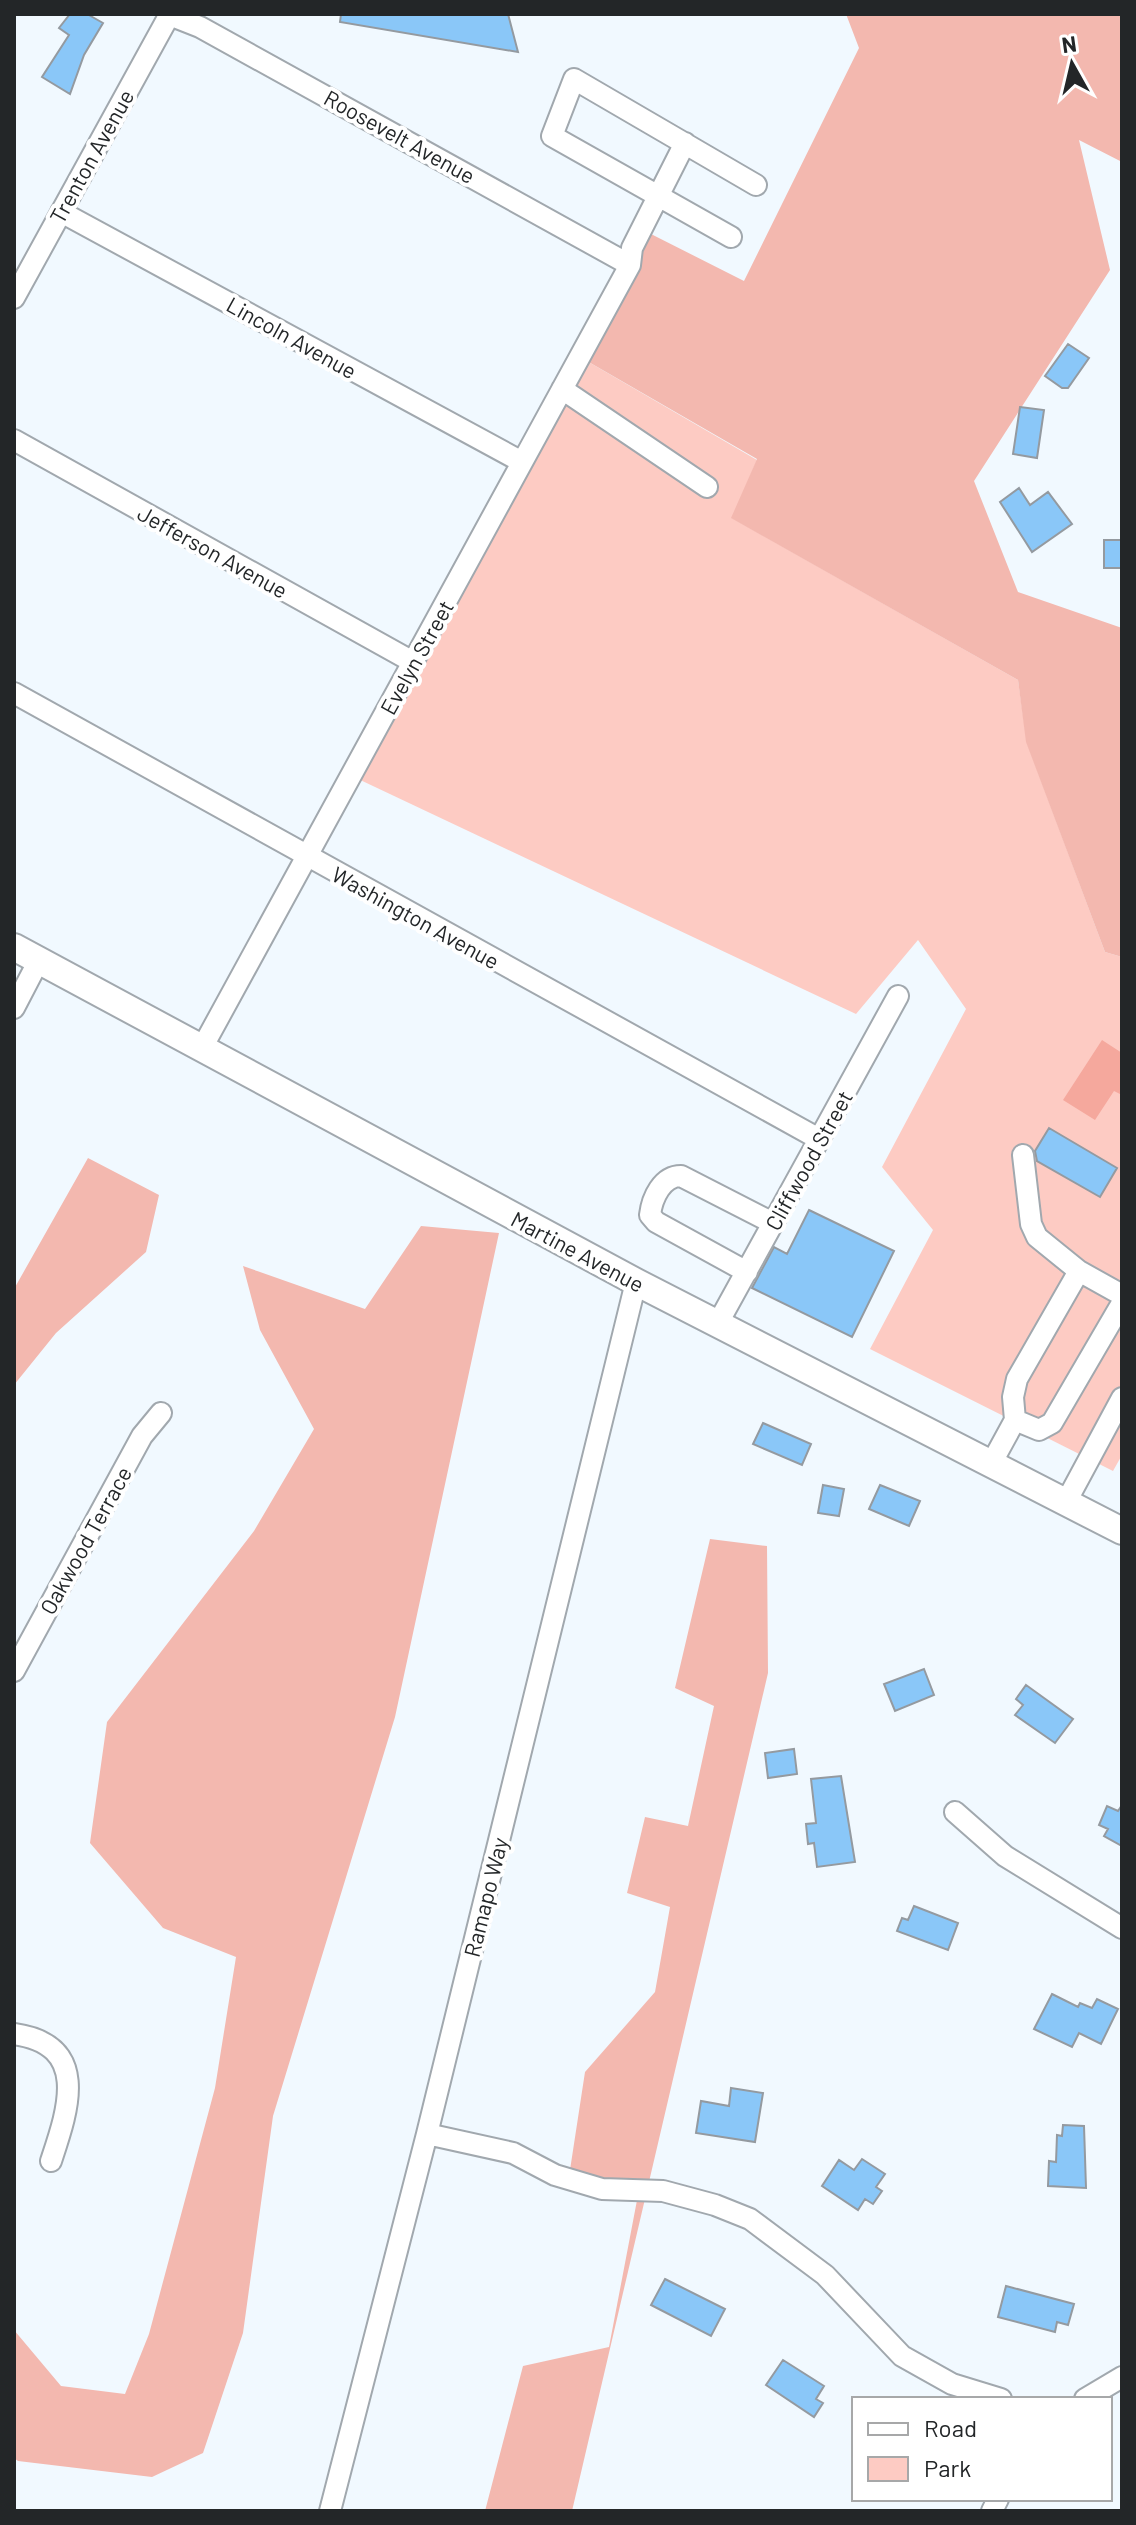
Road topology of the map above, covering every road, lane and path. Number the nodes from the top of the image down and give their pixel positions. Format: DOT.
graph roads {
  1 [pos="169,14"];
  2 [pos="685,143"];
  3 [pos="756,185"];
  4 [pos="657,196"];
  5 [pos="61,212"];
  6 [pos="731,237"];
  7 [pos="630,265"];
  8 [pos="14,298"];
  9 [pos="562,389"];
  10 [pos="14,440"];
  11 [pos="522,462"];
  12 [pos="707,487"];
  13 [pos="413,662"];
  14 [pos="14,693"];
  15 [pos="307,856"];
  16 [pos="14,947"];
  17 [pos="39,960"];
  18 [pos="898,996"];
  19 [pos="14,1008"];
  20 [pos="202,1048"];
  21 [pos="819,1139"];
  22 [pos="1023,1155"];
  23 [pos="773,1223"];
  24 [pos="1079,1271"];
  25 [pos="747,1272"];
  26 [pos="636,1282"];
  27 [pos="1122,1295"];
  28 [pos="1122,1303"];
  29 [pos="718,1323"];
  30 [pos="1122,1398"];
  31 [pos="161,1413"];
  32 [pos="1015,1420"];
  33 [pos="991,1464"];
  34 [pos="1066,1502"];
  35 [pos="1122,1531"];
  36 [pos="14,1671"];
  37 [pos="955,1812"];
  38 [pos="1122,1928"];
  39 [pos="14,2034"];
  40 [pos="427,2134"];
  41 [pos="51,2161"];
  42 [pos="1122,2377"];
  43 [pos="994,2397"];
  44 [pos="1088,2397"];
  45 [pos="330,2511"];
  1 -- 5 [label="street, Trenton Avenue"];
  1 -- 7 [label="street, Roosevelt Avenue"];
  2 -- 3 [label="street"];
  2 -- 4 [label="street, Evelyn Street"];
  2 -- 4 [label="street"];
  4 -- 6 [label="street"];
  4 -- 7 [label="street, Evelyn Street"];
  5 -- 8 [label="street, Trenton Avenue"];
  5 -- 11 [label="street, Lincoln Avenue"];
  7 -- 9 [label="street, Evelyn Street"];
  9 -- 11 [label="street, Evelyn Street"];
  9 -- 12 [label="street"];
  10 -- 13 [label="street, Jefferson Avenue"];
  11 -- 13 [label="street, Evelyn Street"];
  13 -- 15 [label="street, Evelyn Street"];
  14 -- 15 [label="street, Washington Avenue"];
  15 -- 20 [label="street, Evelyn Street"];
  15 -- 21 [label="street, Washington Avenue"];
  16 -- 17 [label="main road, Martine Avenue"];
  17 -- 19 [label="street"];
  17 -- 20 [label="main road, Martine Avenue"];
  18 -- 21 [label="street, Cliffwood Street"];
  20 -- 26 [label="main road, Martine Avenue"];
  21 -- 23 [label="street, Cliffwood Street"];
  22 -- 24 [label="street"];
  23 -- 25 [label="street, Cliffwood Street"];
  23 -- 25 [label="street"];
  24 -- 27 [label="street"];
  24 -- 32 [label="street"];
  25 -- 29 [label="street, Cliffwood Street"];
  26 -- 29 [label="main road, Martine Avenue"];
  26 -- 40 [label="street, Ramapo Way"];
  28 -- 32 [label="street"];
  29 -- 33 [label="main road, Martine Avenue"];
  30 -- 34 [label="street"];
  31 -- 36 [label="street, Oakwood Terrace"];
  32 -- 33 [label="street"];
  33 -- 34 [label="main road, Martine Avenue"];
  34 -- 35 [label="main road, Martine Avenue"];
  37 -- 38 [label="street"];
  39 -- 41 [label="street"];
  40 -- 43 [label="street"];
  40 -- 45 [label="street, Ramapo Way"];
  42 -- 44 [label="street"];
}
